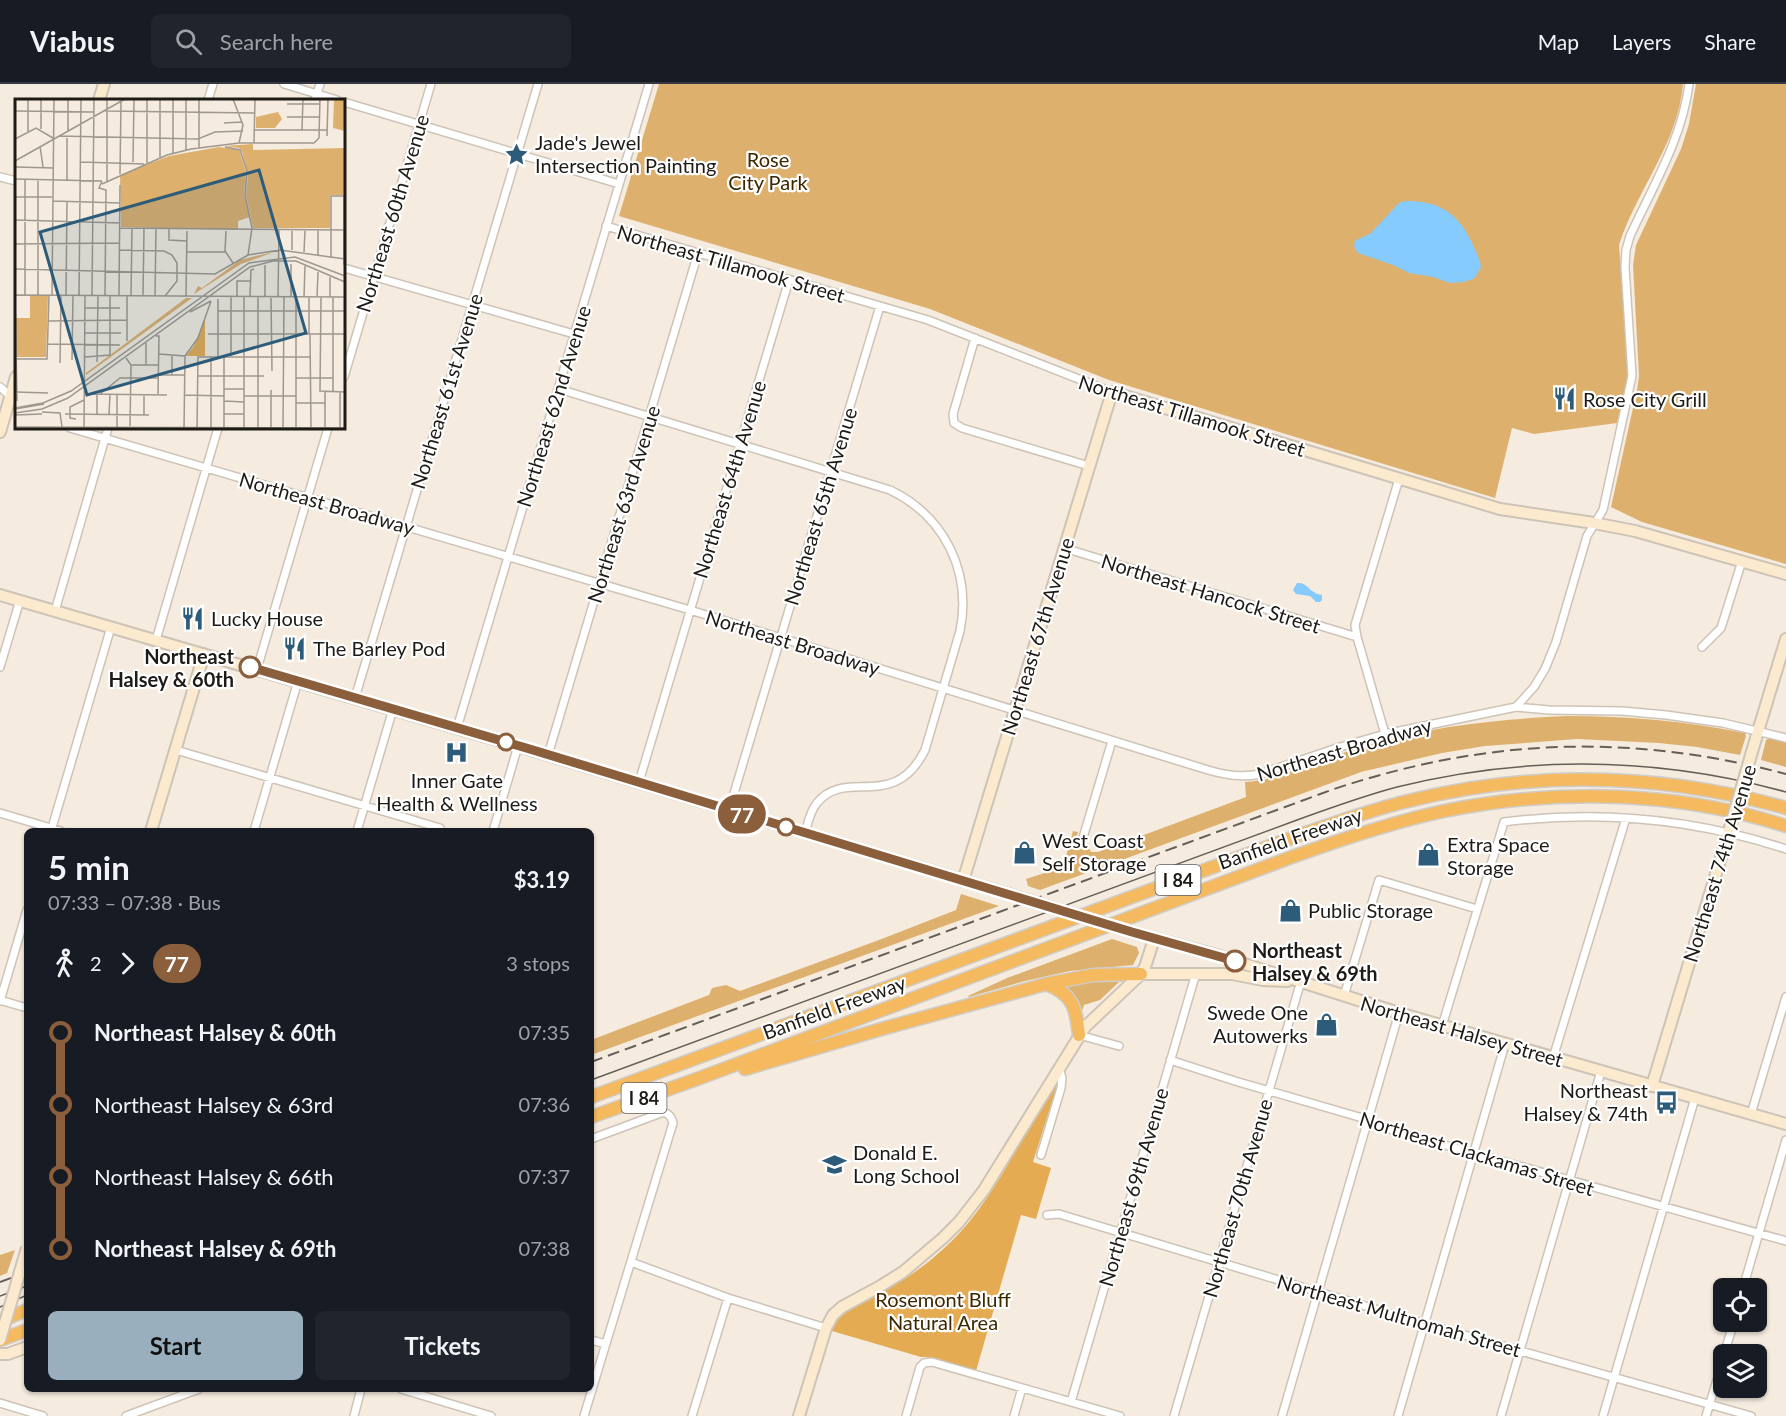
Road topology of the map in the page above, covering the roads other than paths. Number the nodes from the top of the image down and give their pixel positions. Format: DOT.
graph roads {
  1 [pos="104,84"];
  2 [pos="213,84"];
  3 [pos="284,84"];
  4 [pos="320,84"];
  5 [pos="431,84"];
  6 [pos="538,84"];
  7 [pos="649,84"];
  8 [pos="1689,84"];
  9 [pos="316,97"];
  10 [pos="99,99"];
  11 [pos="208,99"];
  12 [pos="345,102"];
  13 [pos="419,125"];
  14 [pos="517,154"];
  15 [pos="0,177"];
  16 [pos="15,182"];
  17 [pos="619,184"];
  18 [pos="606,226"];
  19 [pos="698,253"];
  20 [pos="345,268"];
  21 [pos="374,276"];
  22 [pos="789,280"];
  23 [pos="472,305"];
  24 [pos="880,306"];
  25 [pos="574,334"];
  26 [pos="975,338"];
  27 [pos="345,374"];
  28 [pos="0,387"];
  29 [pos="559,389"];
  30 [pos="1112,392"];
  31 [pos="14,399"];
  32 [pos="649,416"];
  33 [pos="74,429"];
  34 [pos="108,429"];
  35 [pos="218,429"];
  36 [pos="328,429"];
  37 [pos="0,432"];
  38 [pos="105,438"];
  39 [pos="739,444"];
  40 [pos="1089,466"];
  41 [pos="206,467"];
  42 [pos="830,471"];
  43 [pos="1400,479"];
  44 [pos="308,497"];
  45 [pos="1594,523"];
  46 [pos="406,525"];
  47 [pos="1064,548"];
  48 [pos="508,555"];
  49 [pos="1742,561"];
  50 [pos="1786,574"];
  51 [pos="599,583"];
  52 [pos="0,595"];
  53 [pos="20,600"];
  54 [pos="55,610"];
  55 [pos="690,610"];
  56 [pos="111,627"];
  57 [pos="1357,637"];
  58 [pos="781,638"];
  59 [pos="1786,639"];
  60 [pos="156,640"];
  61 [pos="1702,647"];
  62 [pos="204,654"];
  63 [pos="0,667"];
  64 [pos="257,669"];
  65 [pos="298,681"];
  66 [pos="944,689"];
  67 [pos="356,698"];
  68 [pos="1516,707"];
  69 [pos="393,709"];
  70 [pos="1014,711"];
  71 [pos="457,728"];
  72 [pos="1385,734"];
  73 [pos="1757,734"];
  74 [pos="1786,738"];
  75 [pos="1112,741"];
  76 [pos="518,746"];
  77 [pos="176,750"];
  78 [pos="548,755"];
  79 [pos="270,778"];
  80 [pos="639,782"];
  81 [pos="364,806"];
  82 [pos="1786,808"];
  83 [pos="729,810"];
  84 [pos="0,813"];
  85 [pos="1626,818"];
  86 [pos="1786,826"];
  87 [pos="45,828"];
  88 [pos="52,828"];
  89 [pos="152,828"];
  90 [pos="255,828"];
  91 [pos="358,828"];
  92 [pos="440,828"];
  93 [pos="494,828"];
  94 [pos="1729,828"];
  95 [pos="805,833"];
  96 [pos="1082,841"];
  97 [pos="1786,849"];
  98 [pos="963,881"];
  99 [pos="1477,909"];
  100 [pos="24,920"];
  101 [pos="1154,939"];
  102 [pos="1196,973"];
  103 [pos="1141,974"];
  104 [pos="1301,981"];
  105 [pos="1046,984"];
  106 [pos="1344,996"];
  107 [pos="1786,997"];
  108 [pos="0,1000"];
  109 [pos="24,1007"];
  110 [pos="1399,1013"];
  111 [pos="1442,1026"];
  112 [pos="1079,1035"];
  113 [pos="1505,1044"];
  114 [pos="1119,1046"];
  115 [pos="1553,1058"];
  116 [pos="1170,1060"];
  117 [pos="1059,1068"];
  118 [pos="1601,1071"];
  119 [pos="697,1079"];
  120 [pos="1652,1086"];
  121 [pos="1269,1091"];
  122 [pos="594,1096"];
  123 [pos="1695,1098"];
  124 [pos="1751,1114"];
  125 [pos="594,1116"];
  126 [pos="1368,1121"];
  127 [pos="1786,1124"];
  128 [pos="594,1138"];
  129 [pos="1786,1140"];
  130 [pos="1474,1154"];
  131 [pos="1041,1155"];
  132 [pos="1569,1181"];
  133 [pos="1664,1207"];
  134 [pos="1047,1215"];
  135 [pos="1120,1233"];
  136 [pos="1759,1233"];
  137 [pos="1786,1241"];
  138 [pos="24,1258"];
  139 [pos="631,1262"];
  140 [pos="1219,1262"];
  141 [pos="1746,1278"];
  142 [pos="1318,1293"];
  143 [pos="728,1298"];
  144 [pos="24,1311"];
  145 [pos="0,1321"];
  146 [pos="1425,1324"];
  147 [pos="826,1328"];
  148 [pos="24,1330"];
  149 [pos="0,1340"];
  150 [pos="594,1341"];
  151 [pos="606,1344"];
  152 [pos="24,1348"];
  153 [pos="1520,1351"];
  154 [pos="0,1354"];
  155 [pos="1615,1377"];
  156 [pos="594,1383"];
  157 [pos="1022,1388"];
  158 [pos="190,1392"];
  159 [pos="361,1392"];
  160 [pos="411,1392"];
  161 [pos="591,1392"];
  162 [pos="1713,1394"];
  163 [pos="1071,1402"];
  164 [pos="0,1403"];
  165 [pos="1710,1404"];
  166 [pos="43,1416"];
  167 [pos="126,1416"];
  168 [pos="354,1416"];
  169 [pos="491,1416"];
  170 [pos="584,1416"];
  171 [pos="692,1416"];
  172 [pos="799,1416"];
  173 [pos="906,1416"];
  174 [pos="1014,1416"];
  175 [pos="1118,1416"];
  176 [pos="1174,1416"];
  177 [pos="1282,1416"];
  178 [pos="1398,1416"];
  179 [pos="1501,1416"];
  180 [pos="1603,1416"];
  181 [pos="1706,1416"];
  182 [pos="1751,1416"];
  1 -- 10 [label="main road"];
  2 -- 11 [label="street"];
  3 -- 9 [label="street"];
  4 -- 9 [label="street"];
  5 -- 13 [label="street, Northeast 60th Avenue"];
  6 -- 14 [label="street, Northeast 61st Avenue"];
  7 -- 17 [label="street, Northeast 62nd Avenue"];
  8 -- 45 [label="street"];
  12 -- 13 [label="street"];
  13 -- 14 [label="street"];
  13 -- 21 [label="street, Northeast 60th Avenue"];
  14 -- 17 [label="street"];
  14 -- 23 [label="street, Northeast 61st Avenue"];
  15 -- 16 [label="street"];
  17 -- 18 [label="street, Northeast 62nd Avenue"];
  18 -- 19 [label="street, Northeast Tillamook Street"];
  18 -- 25 [label="street, Northeast 62nd Avenue"];
  19 -- 22 [label="street, Northeast Tillamook Street"];
  19 -- 32 [label="street, Northeast 63rd Avenue"];
  20 -- 21 [label="street"];
  21 -- 23 [label="street"];
  21 -- 27 [label="street, Northeast 60th Avenue"];
  22 -- 24 [label="street, Northeast Tillamook Street"];
  22 -- 39 [label="street, Northeast 64th Avenue"];
  23 -- 25 [label="street"];
  23 -- 46 [label="street, Northeast 61st Avenue"];
  24 -- 26 [label="street, Northeast Tillamook Street"];
  24 -- 42 [label="street, Northeast 65th Avenue"];
  25 -- 29 [label="street, Northeast 62nd Avenue"];
  26 -- 30 [label="street, Northeast Tillamook Street"];
  26 -- 40 [label="street"];
  28 -- 31 [label="street"];
  29 -- 32 [label="street"];
  29 -- 48 [label="street, Northeast 62nd Avenue"];
  30 -- 40 [label="main road, Northeast 67th Avenue"];
  30 -- 43 [label="main road, Northeast Tillamook Street"];
  31 -- 37 [label="main road"];
  32 -- 39 [label="street"];
  32 -- 51 [label="street, Northeast 63rd Avenue"];
  33 -- 38 [label="street, Northeast Broadway"];
  34 -- 38 [label="street"];
  35 -- 41 [label="street"];
  36 -- 44 [label="street"];
  38 -- 41 [label="street, Northeast Broadway"];
  38 -- 54 [label="street"];
  39 -- 42 [label="street"];
  39 -- 55 [label="street, Northeast 64th Avenue"];
  40 -- 47 [label="main road, Northeast 67th Avenue"];
  41 -- 44 [label="street, Northeast Broadway"];
  41 -- 60 [label="street"];
  42 -- 58 [label="street, Northeast 65th Avenue"];
  42 -- 66 [label="street"];
  43 -- 45 [label="main road, Northeast Tillamook Street"];
  43 -- 57 [label="street"];
  44 -- 46 [label="street, Northeast Broadway"];
  44 -- 64 [label="street"];
  45 -- 49 [label="main road, Northeast Tillamook Street"];
  45 -- 68 [label="street"];
  46 -- 48 [label="street, Northeast Broadway"];
  46 -- 67 [label="street, Northeast 61st Avenue"];
  47 -- 57 [label="street, Northeast Hancock Street"];
  47 -- 70 [label="main road, Northeast 67th Avenue"];
  48 -- 51 [label="street, Northeast Broadway"];
  48 -- 71 [label="street, Northeast 62nd Avenue"];
  49 -- 50 [label="main road, Northeast Tillamook Street"];
  49 -- 61 [label="street"];
  51 -- 55 [label="street, Northeast Broadway"];
  51 -- 78 [label="street, Northeast 63rd Avenue"];
  52 -- 53 [label="main road, Northeast Halsey Street"];
  53 -- 54 [label="main road, Northeast Halsey Street"];
  53 -- 63 [label="street"];
  54 -- 56 [label="main road, Northeast Halsey Street"];
  55 -- 58 [label="street, Northeast Broadway"];
  55 -- 80 [label="street, Northeast 64th Avenue"];
  56 -- 60 [label="main road, Northeast Halsey Street"];
  56 -- 88 [label="street"];
  57 -- 72 [label="street"];
  58 -- 66 [label="street, Northeast Broadway"];
  58 -- 83 [label="street, Northeast 65th Avenue"];
  59 -- 73 [label="main road, Northeast 74th Avenue"];
  60 -- 62 [label="main road, Northeast Halsey Street"];
  62 -- 64 [label="main road, Northeast Halsey Street"];
  62 -- 77 [label="main road"];
  64 -- 65 [label="main road, Northeast Halsey Street"];
  65 -- 67 [label="main road, Northeast Halsey Street"];
  65 -- 79 [label="street"];
  66 -- 70 [label="street, Northeast Broadway"];
  66 -- 95 [label="street"];
  67 -- 69 [label="main road, Northeast Halsey Street"];
  68 -- 72 [label="street, Northeast Broadway"];
  68 -- 73 [label="street, Northeast Broadway"];
  69 -- 71 [label="main road, Northeast Halsey Street"];
  69 -- 81 [label="street"];
  70 -- 75 [label="street, Northeast Broadway"];
  70 -- 98 [label="main road, Northeast 67th Avenue"];
  71 -- 76 [label="main road, Northeast Halsey Street"];
  72 -- 75 [label="street, Northeast Broadway"];
  73 -- 74 [label="street, Northeast Broadway"];
  73 -- 94 [label="main road, Northeast 74th Avenue, bridge"];
  75 -- 96 [label="street"];
  76 -- 78 [label="main road, Northeast Halsey Street"];
  76 -- 93 [label="street"];
  77 -- 79 [label="street"];
  77 -- 89 [label="main road"];
  78 -- 80 [label="main road, Northeast Halsey Street"];
  79 -- 81 [label="street"];
  79 -- 90 [label="street"];
  80 -- 83 [label="main road, Northeast Halsey Street"];
  81 -- 91 [label="street"];
  81 -- 92 [label="street"];
  82 -- 122 [label="highway, Banfield Freeway / I 84"];
  83 -- 95 [label="main road, Northeast Halsey Street"];
  84 -- 87 [label="street"];
  85 -- 94 [label="street"];
  85 -- 99 [label="street"];
  85 -- 115 [label="street"];
  86 -- 119 [label="highway, Banfield Freeway / I 84"];
  94 -- 97 [label="street"];
  94 -- 120 [label="main road, Northeast 74th Avenue"];
  95 -- 98 [label="main road, Northeast Halsey Street"];
  98 -- 101 [label="main road, Northeast Halsey Street, bridge"];
  99 -- 106 [label="street"];
  99 -- 111 [label="street"];
  100 -- 108 [label="street"];
  101 -- 103 [label="main road"];
  101 -- 104 [label="main road, Northeast Halsey Street"];
  102 -- 103 [label="main road"];
  102 -- 104 [label="main road"];
  102 -- 116 [label="street, Northeast 69th Avenue"];
  103 -- 105 [label="highway"];
  103 -- 112 [label="main road"];
  104 -- 106 [label="main road, Northeast Halsey Street"];
  104 -- 121 [label="street, Northeast 70th Avenue"];
  105 -- 112 [label="highway"];
  105 -- 119 [label="highway"];
  106 -- 110 [label="main road, Northeast Halsey Street"];
  107 -- 124 [label="street"];
  108 -- 109 [label="street"];
  110 -- 111 [label="main road, Northeast Halsey Street"];
  110 -- 126 [label="street"];
  111 -- 113 [label="main road, Northeast Halsey Street"];
  112 -- 114 [label="street"];
  112 -- 117 [label="main road"];
  113 -- 115 [label="main road, Northeast Halsey Street"];
  113 -- 130 [label="street"];
  115 -- 118 [label="main road, Northeast Halsey Street"];
  116 -- 121 [label="street, Northeast Clackamas Street"];
  116 -- 135 [label="street, Northeast 69th Avenue"];
  117 -- 131 [label="street"];
  117 -- 147 [label="main road"];
  118 -- 120 [label="main road, Northeast Halsey Street"];
  118 -- 132 [label="street"];
  119 -- 125 [label="highway, Banfield Freeway / I 84"];
  120 -- 123 [label="main road, Northeast Halsey Street"];
  121 -- 126 [label="street, Northeast Clackamas Street"];
  121 -- 140 [label="street, Northeast 70th Avenue"];
  123 -- 124 [label="main road, Northeast Halsey Street"];
  123 -- 133 [label="street"];
  124 -- 127 [label="main road, Northeast Halsey Street"];
  126 -- 130 [label="street, Northeast Clackamas Street"];
  126 -- 142 [label="street"];
  128 -- 139 [label="street"];
  129 -- 136 [label="street"];
  130 -- 132 [label="street, Northeast Clackamas Street"];
  130 -- 146 [label="street"];
  132 -- 133 [label="street, Northeast Clackamas Street"];
  132 -- 153 [label="street"];
  133 -- 136 [label="street, Northeast Clackamas Street"];
  133 -- 155 [label="street"];
  134 -- 135 [label="street, Northeast Multnomah Street"];
  135 -- 140 [label="street, Northeast Multnomah Street"];
  135 -- 163 [label="street, Northeast 69th Avenue"];
  136 -- 137 [label="street, Northeast Clackamas Street"];
  136 -- 141 [label="street"];
  138 -- 149 [label="main road, bridge"];
  139 -- 143 [label="street"];
  139 -- 151 [label="street"];
  140 -- 142 [label="street, Northeast Multnomah Street"];
  140 -- 176 [label="street, Northeast 70th Avenue"];
  142 -- 146 [label="street, Northeast Multnomah Street"];
  142 -- 177 [label="street"];
  143 -- 147 [label="street"];
  143 -- 171 [label="street"];
  144 -- 145 [label="highway"];
  146 -- 153 [label="street, Northeast Multnomah Street"];
  146 -- 178 [label="street"];
  147 -- 172 [label="main road"];
  148 -- 149 [label="highway"];
  150 -- 151 [label="street"];
  151 -- 156 [label="street"];
  152 -- 154 [label="main road"];
  153 -- 155 [label="street, Northeast Multnomah Street"];
  153 -- 179 [label="street"];
  155 -- 165 [label="street, Northeast Multnomah Street"];
  155 -- 180 [label="street"];
  157 -- 163 [label="street"];
  157 -- 173 [label="street"];
  157 -- 174 [label="street"];
  158 -- 167 [label="street"];
  159 -- 168 [label="street"];
  160 -- 169 [label="street"];
  161 -- 170 [label="street"];
  162 -- 165 [label="street"];
  163 -- 175 [label="street"];
  164 -- 166 [label="street"];
  165 -- 181 [label="street"];
  165 -- 182 [label="street, Northeast Multnomah Street"];
}
